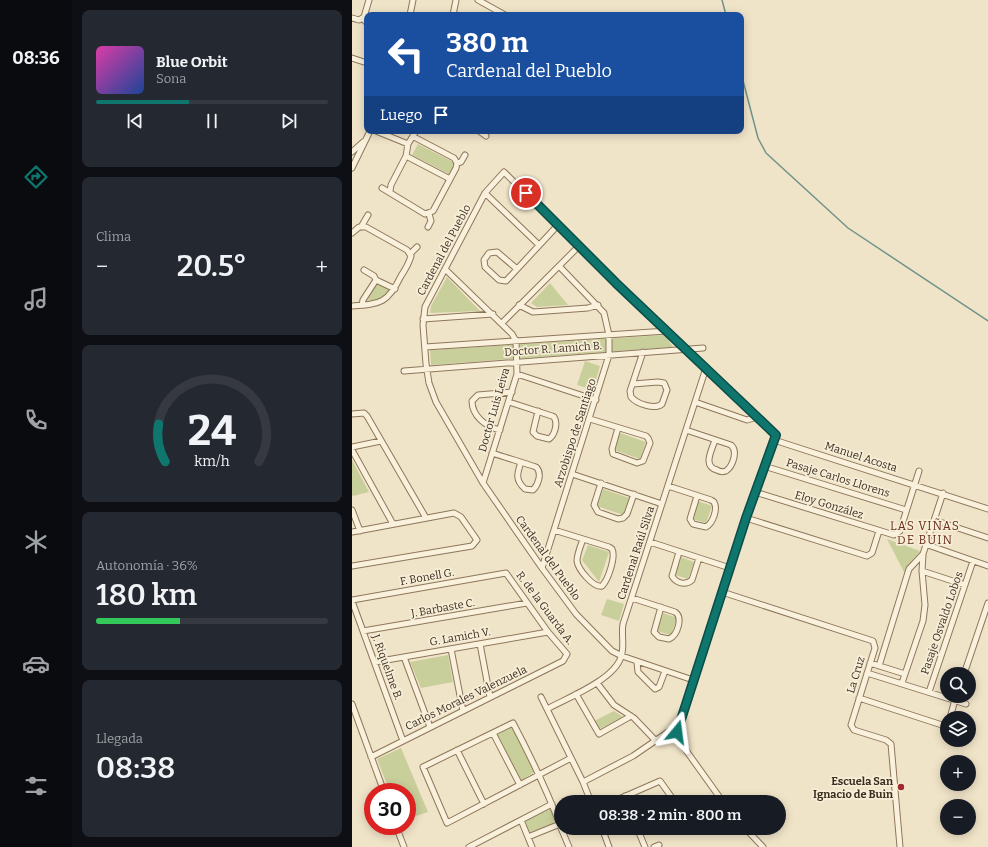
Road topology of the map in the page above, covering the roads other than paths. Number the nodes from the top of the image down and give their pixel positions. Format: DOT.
graph roads {
  1 [pos="369,0"];
  2 [pos="413,0"];
  3 [pos="456,0"];
  4 [pos="478,0"];
  5 [pos="365,12"];
  6 [pos="411,12"];
  7 [pos="454,12"];
  8 [pos="500,12"];
  9 [pos="364,16"];
  10 [pos="352,18"];
  11 [pos="363,19"];
  12 [pos="352,58"];
  13 [pos="364,62"];
  14 [pos="369,134"];
  15 [pos="383,134"];
  16 [pos="415,134"];
  17 [pos="483,134"];
  18 [pos="486,136"];
  19 [pos="414,137"];
  20 [pos="366,140"];
  21 [pos="408,144"];
  22 [pos="352,152"];
  23 [pos="465,155"];
  24 [pos="406,156"];
  25 [pos="457,163"];
  26 [pos="352,166"];
  27 [pos="450,179"];
  28 [pos="382,188"];
  29 [pos="390,192"];
  30 [pos="485,193"];
  31 [pos="429,214"];
  32 [pos="368,215"];
  33 [pos="558,225"];
  34 [pos="361,227"];
  35 [pos="428,227"];
  36 [pos="353,233"];
  37 [pos="538,245"];
  38 [pos="579,246"];
  39 [pos="417,247"];
  40 [pos="410,254"];
  41 [pos="559,266"];
  42 [pos="445,269"];
  43 [pos="517,269"];
  44 [pos="364,270"];
  45 [pos="376,280"];
  46 [pos="395,289"];
  47 [pos="519,305"];
  48 [pos="598,305"];
  49 [pos="352,306"];
  50 [pos="362,306"];
  51 [pos="493,314"];
  52 [pos="423,318"];
  53 [pos="502,323"];
  54 [pos="667,331"];
  55 [pos="609,335"];
  56 [pos="516,341"];
  57 [pos="425,347"];
  58 [pos="703,348"];
  59 [pos="686,349"];
  60 [pos="643,352"];
  61 [pos="609,355"];
  62 [pos="518,362"];
  63 [pos="427,368"];
  64 [pos="706,368"];
  65 [pos="404,371"];
  66 [pos="517,374"];
  67 [pos="632,384"];
  68 [pos="512,392"];
  69 [pos="596,400"];
  70 [pos="508,402"];
  71 [pos="695,402"];
  72 [pos="538,411"];
  73 [pos="352,414"];
  74 [pos="757,417"];
  75 [pos="590,419"];
  76 [pos="618,428"];
  77 [pos="500,430"];
  78 [pos="686,430"];
  79 [pos="775,437"];
  80 [pos="715,440"];
  81 [pos="381,441"];
  82 [pos="352,449"];
  83 [pos="492,453"];
  84 [pos="521,462"];
  85 [pos="764,466"];
  86 [pos="919,471"];
  87 [pos="572,474"];
  88 [pos="483,482"];
  89 [pos="601,483"];
  90 [pos="915,484"];
  91 [pos="668,486"];
  92 [pos="755,492"];
  93 [pos="943,493"];
  94 [pos="634,494"];
  95 [pos="697,496"];
  96 [pos="662,504"];
  97 [pos="988,509"];
  98 [pos="352,510"];
  99 [pos="906,510"];
  100 [pos="426,518"];
  101 [pos="746,518"];
  102 [pos="934,520"];
  103 [pos="393,524"];
  104 [pos="360,530"];
  105 [pos="554,530"];
  106 [pos="879,531"];
  107 [pos="352,532"];
  108 [pos="988,538"];
  109 [pos="583,539"];
  110 [pos="650,542"];
  111 [pos="926,544"];
  112 [pos="679,552"];
  113 [pos="923,554"];
  114 [pos="699,558"];
  115 [pos="973,561"];
  116 [pos="352,566"];
  117 [pos="988,566"];
  118 [pos="542,568"];
  119 [pos="730,568"];
  120 [pos="922,571"];
  121 [pos="506,573"];
  122 [pos="965,586"];
  123 [pos="722,592"];
  124 [pos="632,598"];
  125 [pos="352,600"];
  126 [pos="527,603"];
  127 [pos="988,603"];
  128 [pos="661,607"];
  129 [pos="363,631"];
  130 [pos="548,632"];
  131 [pos="480,644"];
  132 [pos="451,649"];
  133 [pos="567,656"];
  134 [pos="622,656"];
  135 [pos="404,657"];
  136 [pos="375,662"];
  137 [pos="637,662"];
  138 [pos="870,663"];
  139 [pos="879,666"];
  140 [pos="966,667"];
  141 [pos="665,671"];
  142 [pos="867,673"];
  143 [pos="905,674"];
  144 [pos="693,680"];
  145 [pos="596,683"];
  146 [pos="902,683"];
  147 [pos="929,692"];
  148 [pos="576,694"];
  149 [pos="940,695"];
  150 [pos="490,697"];
  151 [pos="541,697"];
  152 [pos="859,698"];
  153 [pos="352,704"];
  154 [pos="547,709"];
  155 [pos="463,711"];
  156 [pos="631,716"];
  157 [pos="940,724"];
  158 [pos="430,727"];
  159 [pos="678,727"];
  160 [pos="494,732"];
  161 [pos="656,740"];
  162 [pos="403,741"];
  163 [pos="457,750"];
  164 [pos="371,757"];
  165 [pos="571,758"];
  166 [pos="540,775"];
  167 [pos="583,782"];
  168 [pos="381,783"];
  169 [pos="520,785"];
  170 [pos="588,795"];
  171 [pos="627,795"];
  172 [pos="669,795"];
  173 [pos="717,795"];
  174 [pos="484,804"];
  175 [pos="552,804"];
  176 [pos="554,809"];
  177 [pos="521,820"];
  178 [pos="554,828"];
  179 [pos="399,835"];
  180 [pos="564,835"];
  181 [pos="605,835"];
  182 [pos="640,835"];
  183 [pos="752,835"];
  184 [pos="528,837"];
  185 [pos="404,847"];
  186 [pos="469,847"];
  187 [pos="532,847"];
  188 [pos="569,847"];
  189 [pos="609,847"];
  190 [pos="645,847"];
  191 [pos="763,847"];
  192 [pos="900,847"];
  1 -- 5 [label="street"];
  2 -- 6 [label="street"];
  3 -- 7 [label="street"];
  4 -- 8 [label="street"];
  9 -- 11 [label="street"];
  10 -- 11 [label="street"];
  12 -- 13 [label="street"];
  14 -- 20 [label="street"];
  15 -- 21 [label="street"];
  16 -- 19 [label="street"];
  17 -- 18 [label="street"];
  19 -- 21 [label="street"];
  19 -- 25 [label="street"];
  20 -- 22 [label="street"];
  20 -- 26 [label="street"];
  21 -- 24 [label="street"];
  23 -- 25 [label="street"];
  24 -- 27 [label="street"];
  24 -- 29 [label="street"];
  25 -- 27 [label="street"];
  27 -- 31 [label="street"];
  28 -- 29 [label="street"];
  29 -- 31 [label="street"];
  30 -- 33 [label="street, Cardenal del Pueblo"];
  30 -- 37 [label="street"];
  30 -- 42 [label="street, Cardenal del Pueblo"];
  31 -- 35 [label="street"];
  32 -- 34 [label="street"];
  33 -- 37 [label="street"];
  33 -- 38 [label="street, Cardenal del Pueblo"];
  34 -- 36 [label="street"];
  34 -- 40 [label="street"];
  37 -- 43 [label="street"];
  38 -- 41 [label="street"];
  38 -- 54 [label="street, Cardenal del Pueblo"];
  39 -- 40 [label="street"];
  40 -- 46 [label="street"];
  41 -- 47 [label="street"];
  41 -- 48 [label="street, Arzobispo de Santiago"];
  42 -- 51 [label="street"];
  42 -- 52 [label="street, Cardenal del Pueblo"];
  43 -- 43 [label="street"];
  44 -- 45 [label="street"];
  45 -- 46 [label="street"];
  45 -- 50 [label="street"];
  46 -- 50 [label="street"];
  47 -- 48 [label="street"];
  47 -- 53 [label="street"];
  48 -- 55 [label="street, Arzobispo de Santiago"];
  49 -- 50 [label="street"];
  51 -- 52 [label="street"];
  51 -- 53 [label="street"];
  52 -- 57 [label="street, Cardenal del Pueblo"];
  53 -- 56 [label="street"];
  54 -- 55 [label="street, Doctor R. Lamich B."];
  54 -- 59 [label="street, Cardenal del Pueblo"];
  55 -- 56 [label="street, Doctor R. Lamich B."];
  55 -- 61 [label="street, Arzobispo de Santiago"];
  56 -- 57 [label="street, Doctor R. Lamich B."];
  56 -- 62 [label="street, Doctor Luis Leiva"];
  57 -- 63 [label="street, Cardenal del Pueblo"];
  58 -- 59 [label="street, Doctor R. Lamich B."];
  59 -- 60 [label="street, Doctor R. Lamich B."];
  59 -- 64 [label="street, Cardenal del Pueblo"];
  60 -- 61 [label="street, Doctor R. Lamich B."];
  60 -- 67 [label="street"];
  61 -- 62 [label="street, Doctor R. Lamich B."];
  61 -- 69 [label="street, Arzobispo de Santiago"];
  62 -- 63 [label="street, Doctor R. Lamich B."];
  62 -- 66 [label="street, Doctor Luis Leiva"];
  63 -- 65 [label="street, Doctor R. Lamich B."];
  63 -- 88 [label="street, Cardenal del Pueblo"];
  64 -- 71 [label="street, Cardenal Raúl Silva"];
  64 -- 74 [label="street, Cardenal del Pueblo"];
  66 -- 68 [label="street, Doctor Luis Leiva"];
  66 -- 69 [label="street"];
  67 -- 67 [label="street"];
  68 -- 70 [label="street, Doctor Luis Leiva"];
  68 -- 77 [label="street"];
  69 -- 75 [label="street, Arzobispo de Santiago"];
  70 -- 72 [label="street"];
  70 -- 77 [label="street, Doctor Luis Leiva"];
  71 -- 74 [label="street"];
  71 -- 78 [label="street, Cardenal Raúl Silva"];
  72 -- 72 [label="street"];
  73 -- 81 [label="street"];
  74 -- 79 [label="street, Cardenal del Pueblo"];
  75 -- 76 [label="street"];
  75 -- 87 [label="street, Arzobispo de Santiago"];
  76 -- 76 [label="street"];
  77 -- 83 [label="street, Doctor Luis Leiva"];
  78 -- 80 [label="street"];
  78 -- 91 [label="street, Cardenal Raúl Silva"];
  79 -- 85 [label="street"];
  79 -- 90 [label="street, Manuel Acosta"];
  80 -- 80 [label="street"];
  81 -- 82 [label="street"];
  81 -- 100 [label="street"];
  82 -- 103 [label="street"];
  83 -- 84 [label="street"];
  83 -- 88 [label="street, Doctor Luis Leiva"];
  84 -- 84 [label="street"];
  85 -- 92 [label="street"];
  85 -- 99 [label="street, Pasaje Carlos Llorens"];
  86 -- 90 [label="street"];
  87 -- 89 [label="street"];
  87 -- 105 [label="street, Arzobispo de Santiago"];
  88 -- 118 [label="street, Cardenal del Pueblo"];
  89 -- 94 [label="street"];
  89 -- 94 [label="street"];
  90 -- 93 [label="street, Manuel Acosta"];
  90 -- 99 [label="street"];
  91 -- 95 [label="street"];
  91 -- 96 [label="street, Cardenal Raúl Silva"];
  92 -- 101 [label="street"];
  92 -- 106 [label="street, Eloy González"];
  93 -- 97 [label="street, Manuel Acosta"];
  93 -- 102 [label="street"];
  94 -- 96 [label="street"];
  95 -- 95 [label="street"];
  96 -- 110 [label="street, Cardenal Raúl Silva"];
  98 -- 104 [label="street"];
  99 -- 106 [label="street, Eloy González"];
  100 -- 103 [label="street"];
  100 -- 116 [label="street"];
  101 -- 106 [label="street"];
  101 -- 119 [label="street"];
  102 -- 108 [label="street"];
  102 -- 111 [label="street"];
  103 -- 104 [label="street"];
  104 -- 107 [label="street"];
  105 -- 109 [label="street"];
  105 -- 118 [label="street, Arzobispo de Santiago"];
  109 -- 109 [label="street"];
  110 -- 112 [label="street"];
  110 -- 124 [label="street, Cardenal Raúl Silva"];
  111 -- 113 [label="street"];
  111 -- 115 [label="street"];
  112 -- 114 [label="street"];
  112 -- 114 [label="street"];
  113 -- 120 [label="street"];
  113 -- 139 [label="street"];
  114 -- 119 [label="street"];
  115 -- 117 [label="street"];
  115 -- 122 [label="street, Pasaje Osvaldo Lobos"];
  118 -- 134 [label="street, Cardenal del Pueblo"];
  119 -- 123 [label="street"];
  120 -- 122 [label="street"];
  120 -- 143 [label="street"];
  121 -- 125 [label="street, F. Bonell G."];
  121 -- 126 [label="street, R. de la Guarda A."];
  122 -- 147 [label="street, Pasaje Osvaldo Lobos"];
  123 -- 138 [label="street, La Cruz"];
  123 -- 144 [label="street"];
  124 -- 128 [label="street"];
  124 -- 134 [label="street, Cardenal Raúl Silva"];
  125 -- 129 [label="street, J. Riquelme B."];
  126 -- 129 [label="street, J. Barbaste C."];
  126 -- 130 [label="street, R. de la Guarda A."];
  127 -- 140 [label="street"];
  128 -- 128 [label="street"];
  129 -- 136 [label="street, J. Riquelme B."];
  130 -- 131 [label="street, G. Lamich V."];
  130 -- 133 [label="street, R. de la Guarda A."];
  131 -- 132 [label="street, G. Lamich V."];
  131 -- 150 [label="street"];
  132 -- 135 [label="street, G. Lamich V."];
  132 -- 155 [label="street"];
  133 -- 150 [label="street, Carlos Morales Valenzuela"];
  134 -- 137 [label="street, Cardenal del Pueblo"];
  134 -- 145 [label="street"];
  135 -- 136 [label="street, G. Lamich V."];
  135 -- 158 [label="street"];
  136 -- 162 [label="street, J. Riquelme B."];
  137 -- 141 [label="street, Cardenal del Pueblo"];
  137 -- 141 [label="street"];
  138 -- 139 [label="street"];
  138 -- 142 [label="street, La Cruz"];
  139 -- 143 [label="street"];
  141 -- 144 [label="street, Cardenal del Pueblo"];
  142 -- 146 [label="street"];
  142 -- 152 [label="street, La Cruz"];
  143 -- 146 [label="street"];
  144 -- 159 [label="street"];
  145 -- 148 [label="street"];
  145 -- 156 [label="street"];
  146 -- 147 [label="street"];
  147 -- 149 [label="street"];
  148 -- 154 [label="street"];
  148 -- 156 [label="street"];
  150 -- 155 [label="street, Carlos Morales Valenzuela"];
  151 -- 154 [label="street"];
  152 -- 157 [label="street"];
  152 -- 192 [label="street, La Cruz"];
  153 -- 164 [label="street"];
  154 -- 165 [label="street"];
  155 -- 158 [label="street, Carlos Morales Valenzuela"];
  156 -- 161 [label="street"];
  158 -- 162 [label="street, Carlos Morales Valenzuela"];
  159 -- 161 [label="street"];
  159 -- 173 [label="street"];
  160 -- 163 [label="street"];
  160 -- 166 [label="street"];
  160 -- 169 [label="street"];
  161 -- 167 [label="street"];
  162 -- 164 [label="street, Carlos Morales Valenzuela"];
  163 -- 174 [label="street"];
  163 -- 174 [label="street"];
  164 -- 168 [label="street"];
  165 -- 166 [label="street"];
  165 -- 167 [label="street"];
  166 -- 169 [label="street"];
  166 -- 175 [label="street"];
  167 -- 170 [label="street"];
  169 -- 174 [label="street"];
  171 -- 172 [label="street"];
  175 -- 176 [label="street"];
  175 -- 177 [label="street"];
  177 -- 184 [label="street"];
  177 -- 186 [label="street"];
  178 -- 184 [label="street"];
  179 -- 185 [label="street"];
  180 -- 188 [label="street"];
  181 -- 189 [label="street"];
  182 -- 190 [label="street"];
  183 -- 191 [label="street"];
  184 -- 187 [label="street"];
}
